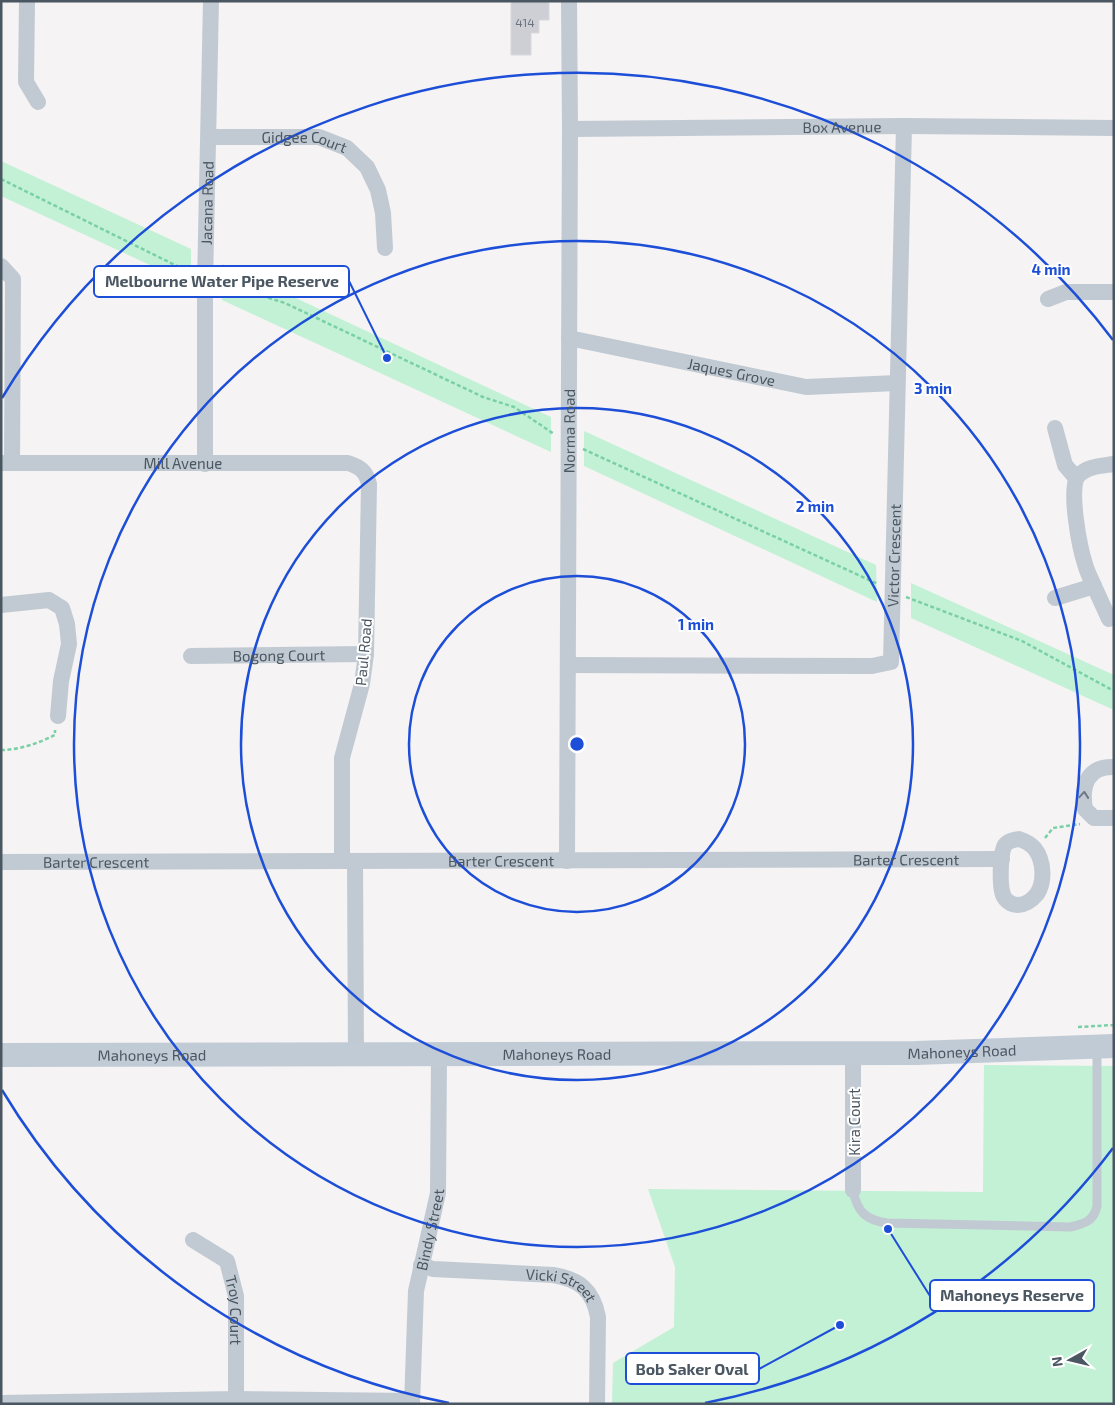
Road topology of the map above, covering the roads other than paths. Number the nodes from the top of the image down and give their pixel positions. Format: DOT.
graph roads {
  1 [pos="27,1"];
  2 [pos="211,1"];
  3 [pos="569,1"];
  4 [pos="38,102"];
  5 [pos="904,126"];
  6 [pos="1114,128"];
  7 [pos="570,130"];
  8 [pos="209,137"];
  9 [pos="385,248"];
  10 [pos="1,266"];
  11 [pos="1114,292"];
  12 [pos="1048,300"];
  13 [pos="569,338"];
  14 [pos="897,383"];
  15 [pos="1055,428"];
  16 [pos="7,463"];
  17 [pos="205,464"];
  18 [pos="1114,464"];
  19 [pos="364,472"];
  20 [pos="1076,478"];
  21 [pos="1094,586"];
  22 [pos="1055,598"];
  23 [pos="1,605"];
  24 [pos="1109,619"];
  25 [pos="366,654"];
  26 [pos="191,656"];
  27 [pos="568,665"];
  28 [pos="58,716"];
  29 [pos="1114,767"];
  30 [pos="1114,818"];
  31 [pos="1002,859"];
  32 [pos="567,860"];
  33 [pos="349,861"];
  34 [pos="1,862"];
  35 [pos="1105,1046"];
  36 [pos="854,1053"];
  37 [pos="1,1055"];
  38 [pos="356,1055"];
  39 [pos="438,1055"];
  40 [pos="854,1190"];
  41 [pos="194,1240"];
  42 [pos="421,1265"];
  43 [pos="241,1401"];
  44 [pos="412,1402"];
  45 [pos="1,1403"];
  46 [pos="75,1403"];
  47 [pos="597,1404"];
  1 -- 4 [label="street"];
  2 -- 8 [label="street, Jacana Road"];
  3 -- 7 [label="street, Norma Road"];
  5 -- 6 [label="street, Box Avenue"];
  5 -- 7 [label="street, Box Avenue"];
  5 -- 14 [label="street, Victor Crescent"];
  7 -- 13 [label="street, Norma Road"];
  8 -- 9 [label="street, Gidgee Court"];
  8 -- 17 [label="street, Jacana Road"];
  10 -- 16 [label="street"];
  11 -- 12 [label="street"];
  13 -- 14 [label="street, Jaques Grove"];
  13 -- 27 [label="street, Norma Road"];
  14 -- 27 [label="street, Victor Crescent"];
  15 -- 20 [label="street"];
  16 -- 17 [label="street, Mill Avenue"];
  17 -- 19 [label="street, Mill Avenue"];
  18 -- 20 [label="street"];
  19 -- 25 [label="street, Paul Road"];
  20 -- 21 [label="street"];
  21 -- 22 [label="street"];
  21 -- 24 [label="street"];
  23 -- 28 [label="street"];
  25 -- 26 [label="street, Bogong Court"];
  25 -- 33 [label="street, Paul Road"];
  27 -- 32 [label="street, Norma Road"];
  30 -- 29 [label="street, one-way"];
  31 -- 31 [label="street"];
  31 -- 32 [label="street, Barter Crescent"];
  32 -- 33 [label="street, Barter Crescent"];
  33 -- 34 [label="street, Barter Crescent"];
  33 -- 38 [label="street, Paul Road"];
  35 -- 36 [label="main road, Mahoneys Road"];
  35 -- 40 [label="lane"];
  36 -- 39 [label="main road, Mahoneys Road"];
  36 -- 40 [label="street, Kira Court"];
  37 -- 38 [label="main road, Mahoneys Road"];
  38 -- 39 [label="main road, Mahoneys Road"];
  39 -- 42 [label="street, Bindy Street"];
  41 -- 43 [label="street, Troy Court"];
  42 -- 44 [label="street, Bindy Street"];
  42 -- 47 [label="street, Vicki Street"];
  43 -- 44 [label="street"];
  43 -- 46 [label="street"];
  45 -- 46 [label="street"];
}
